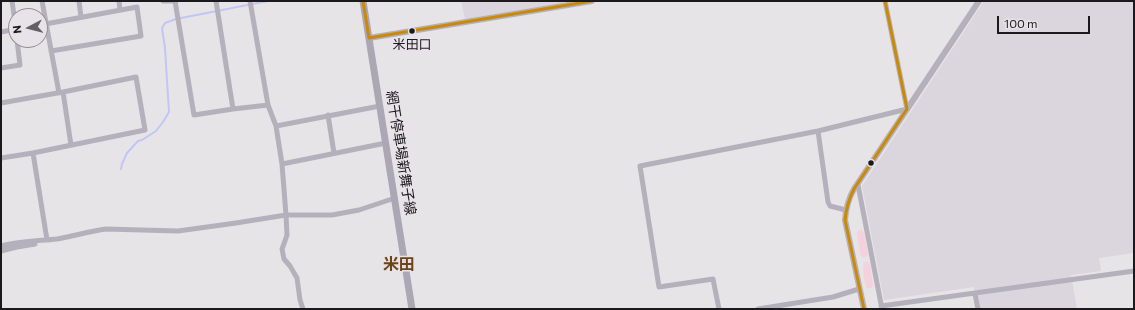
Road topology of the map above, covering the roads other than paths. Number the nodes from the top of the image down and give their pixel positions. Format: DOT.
graph roads {
  1 [pos="12,1"];
  2 [pos="79,1"];
  3 [pos="119,1"];
  4 [pos="163,1"];
  5 [pos="176,1"];
  6 [pos="216,1"];
  7 [pos="250,1"];
  8 [pos="363,1"];
  9 [pos="592,1"];
  10 [pos="885,1"];
  11 [pos="979,1"];
  12 [pos="120,10"];
  13 [pos="81,17"];
  14 [pos="48,23"];
  15 [pos="1,32"];
  16 [pos="369,38"];
  17 [pos="48,41"];
  18 [pos="18,48"];
  19 [pos="51,51"];
  20 [pos="1,68"];
  21 [pos="61,93"];
  22 [pos="1,103"];
  23 [pos="268,105"];
  24 [pos="380,106"];
  25 [pos="233,109"];
  26 [pos="907,109"];
  27 [pos="328,115"];
  28 [pos="276,126"];
  29 [pos="818,131"];
  30 [pos="386,143"];
  31 [pos="71,145"];
  32 [pos="33,153"];
  33 [pos="334,153"];
  34 [pos="1,158"];
  35 [pos="282,164"];
  36 [pos="858,184"];
  37 [pos="395,198"];
  38 [pos="846,210"];
  39 [pos="286,215"];
  40 [pos="47,240"];
  41 [pos="1,246"];
  42 [pos="1,251"];
  43 [pos="1134,271"];
  44 [pos="859,289"];
  45 [pos="975,294"];
  46 [pos="881,308"];
  47 [pos="303,309"];
  48 [pos="412,309"];
  49 [pos="719,309"];
  50 [pos="758,309"];
  51 [pos="864,309"];
  52 [pos="978,309"];
  1 -- 15 [label="street"];
  2 -- 13 [label="street"];
  3 -- 12 [label="street"];
  4 -- 5 [label="street"];
  5 -- 25 [label="street"];
  6 -- 25 [label="street"];
  7 -- 23 [label="street"];
  8 -- 16 [label="main road, 網干停車場新舞子線"];
  9 -- 16 [label="street"];
  10 -- 26 [label="street"];
  11 -- 26 [label="street"];
  12 -- 13 [label="street"];
  12 -- 19 [label="street"];
  13 -- 14 [label="street"];
  16 -- 24 [label="main road, 網干停車場新舞子線"];
  17 -- 19 [label="street"];
  18 -- 20 [label="street"];
  19 -- 21 [label="street"];
  21 -- 22 [label="street"];
  21 -- 31 [label="street"];
  21 -- 31 [label="street"];
  23 -- 25 [label="street"];
  23 -- 28 [label="street"];
  24 -- 27 [label="street"];
  24 -- 30 [label="main road, 網干停車場新舞子線"];
  26 -- 29 [label="street"];
  26 -- 36 [label="street"];
  27 -- 28 [label="street"];
  27 -- 33 [label="street"];
  28 -- 35 [label="street"];
  29 -- 38 [label="street"];
  29 -- 49 [label="street"];
  30 -- 33 [label="street"];
  30 -- 37 [label="main road, 網干停車場新舞子線"];
  31 -- 32 [label="street"];
  32 -- 34 [label="street"];
  32 -- 40 [label="street"];
  33 -- 35 [label="street"];
  35 -- 39 [label="street"];
  36 -- 38 [label="street"];
  36 -- 46 [label="street"];
  37 -- 39 [label="street"];
  37 -- 48 [label="main road, 網干停車場新舞子線"];
  38 -- 44 [label="street"];
  39 -- 40 [label="street"];
  39 -- 47 [label="street"];
  40 -- 41 [label="street"];
  40 -- 42 [label="street"];
  43 -- 45 [label="street"];
  44 -- 50 [label="street"];
  44 -- 51 [label="street"];
  45 -- 46 [label="street"];
  45 -- 52 [label="street"];
}
